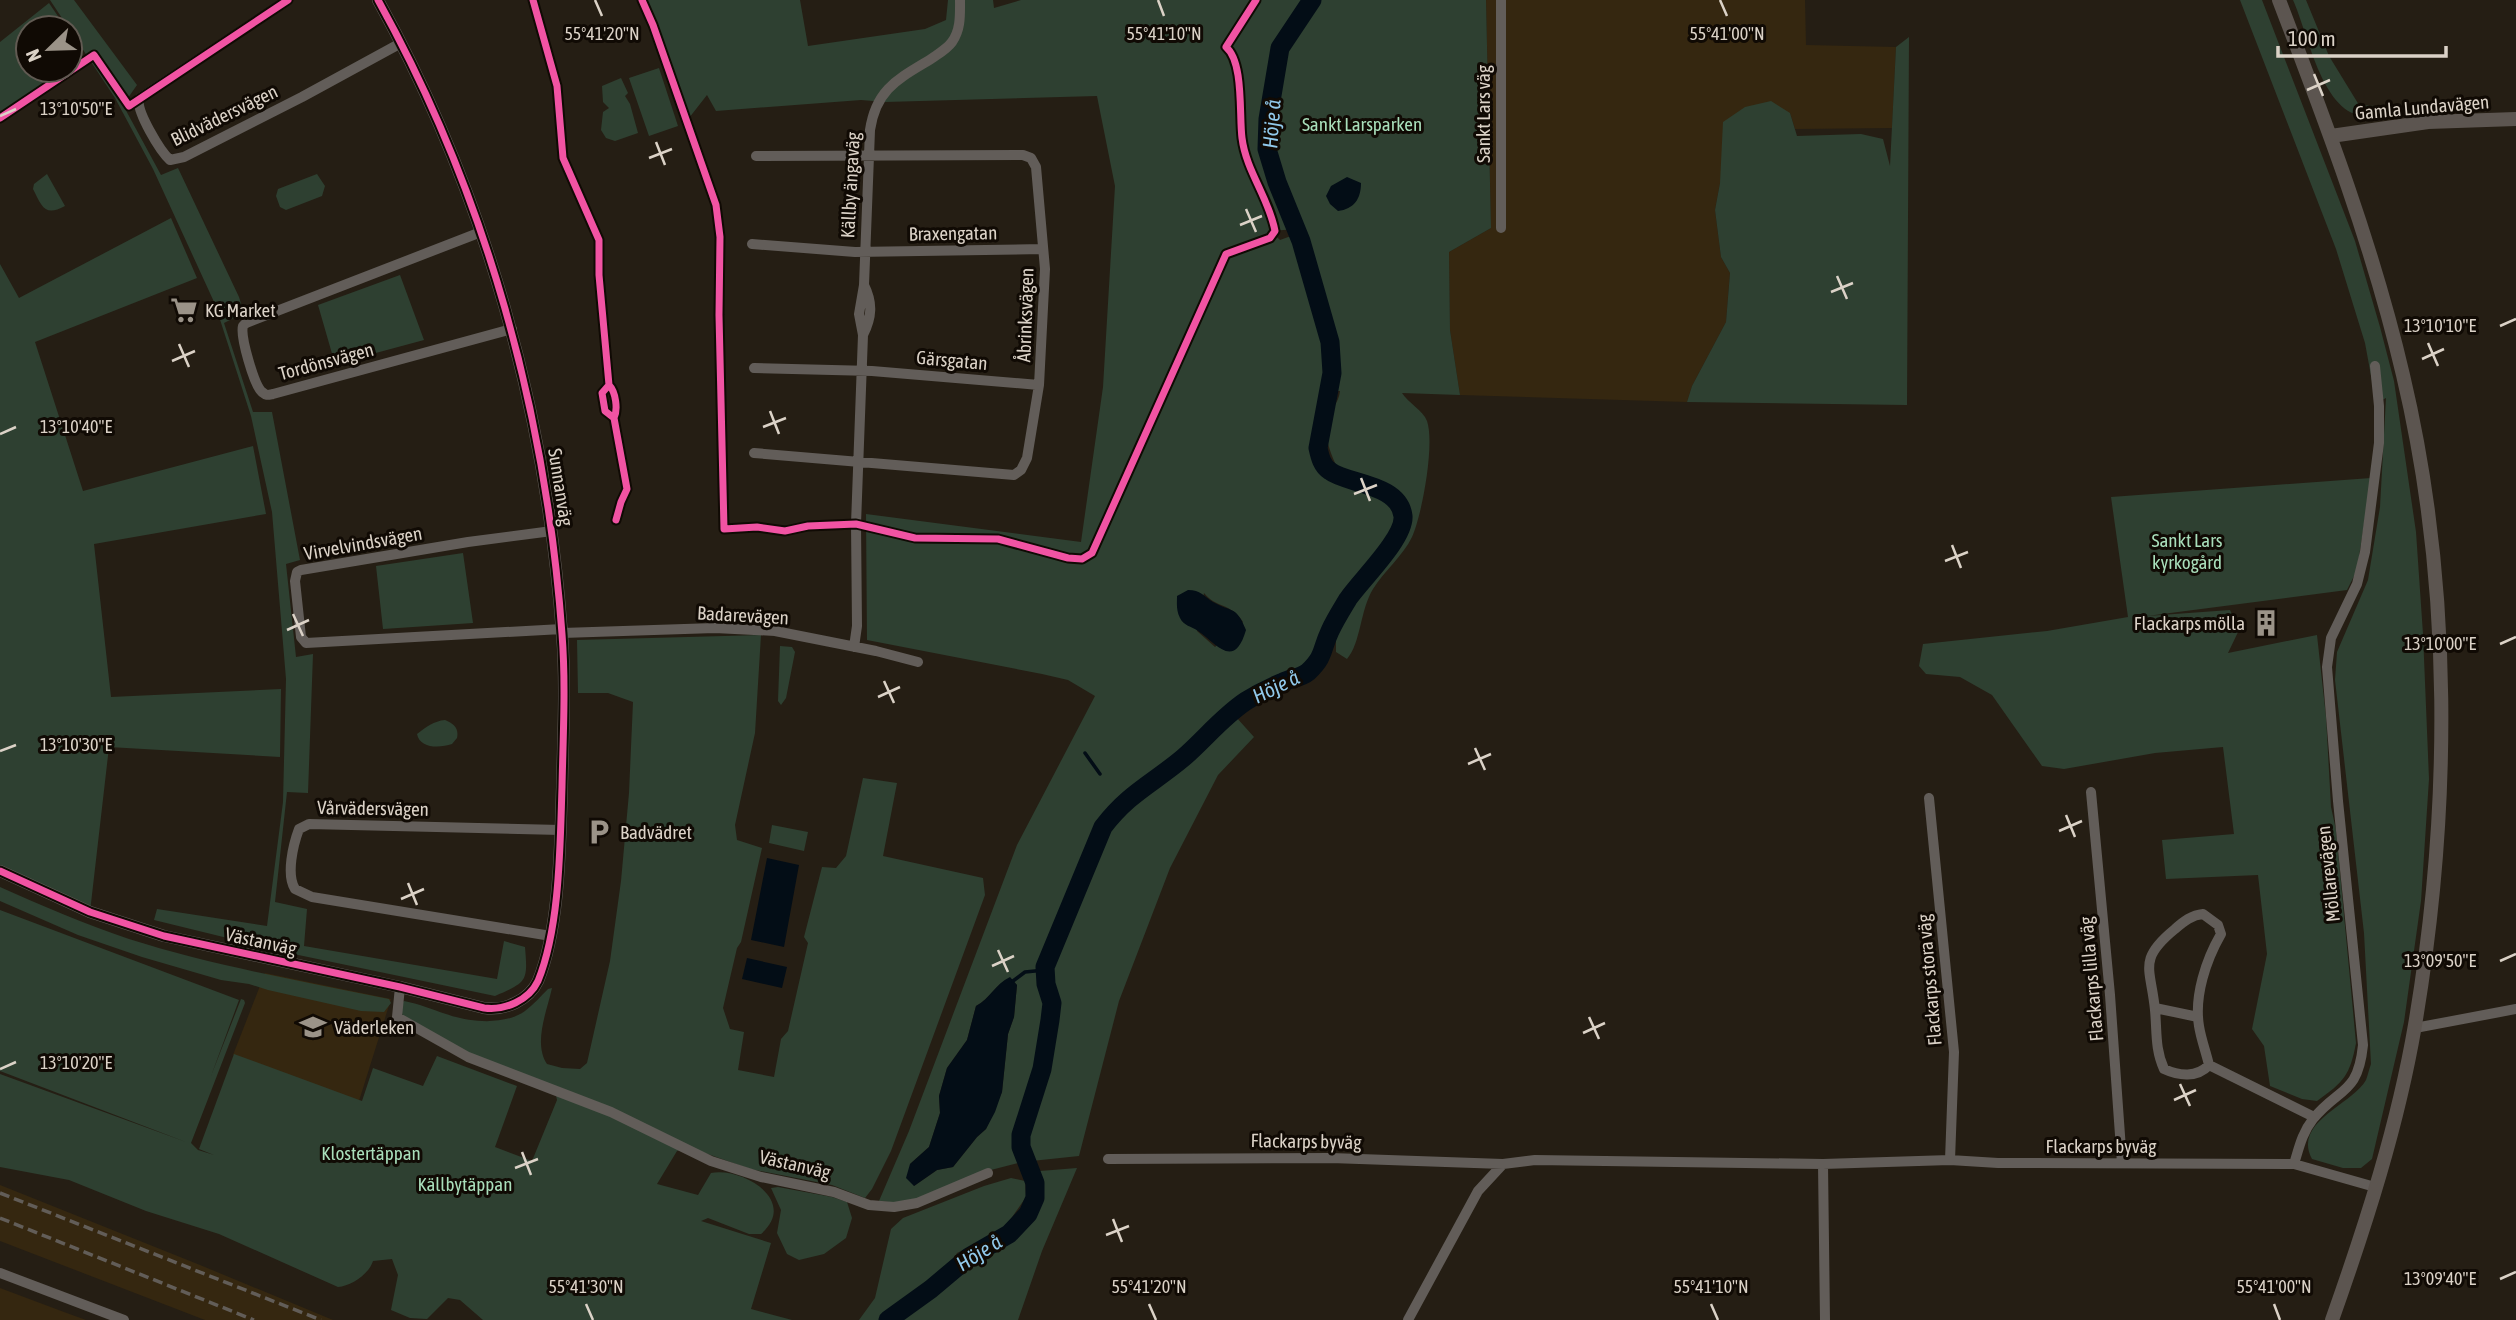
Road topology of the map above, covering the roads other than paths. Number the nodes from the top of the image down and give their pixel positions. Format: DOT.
graph roads {
  1 [pos="288,0"];
  2 [pos="378,0"];
  3 [pos="960,0"];
  4 [pos="1501,0"];
  5 [pos="2279,0"];
  6 [pos="401,43"];
  7 [pos="2516,119"];
  8 [pos="2331,136"];
  9 [pos="757,156"];
  10 [pos="869,156"];
  11 [pos="1501,228"];
  12 [pos="481,232"];
  13 [pos="752,244"];
  14 [pos="1044,248"];
  15 [pos="864,252"];
  16 [pos="512,329"];
  17 [pos="2375,366"];
  18 [pos="754,368"];
  19 [pos="861,371"];
  20 [pos="1039,385"];
  21 [pos="754,453"];
  22 [pos="858,463"];
  23 [pos="552,531"];
  24 [pos="562,631"];
  25 [pos="854,647"];
  26 [pos="918,662"];
  27 [pos="2091,792"];
  28 [pos="1929,798"];
  29 [pos="561,830"];
  30 [pos="0,871"];
  31 [pos="551,936"];
  32 [pos="400,987"];
  33 [pos="522,999"];
  34 [pos="2155,1008"];
  35 [pos="2516,1009"];
  36 [pos="2198,1017"];
  37 [pos="2415,1028"];
  38 [pos="2209,1065"];
  39 [pos="2314,1118"];
  40 [pos="1108,1159"];
  41 [pos="1951,1160"];
  42 [pos="2122,1163"];
  43 [pos="1503,1164"];
  44 [pos="1823,1164"];
  45 [pos="2294,1164"];
  46 [pos="988,1174"];
  47 [pos="2375,1186"];
  48 [pos="0,1273"];
  49 [pos="124,1320"];
  50 [pos="1408,1320"];
  51 [pos="1825,1320"];
  52 [pos="2332,1320"];
  1 -- 6 [label="street, Blidvädersvägen"];
  2 -- 6 [label="street, Sunnanväg"];
  3 -- 10 [label="street, Källby ängaväg"];
  4 -- 11 [label="street, Sankt Lars väg"];
  5 -- 8 [label="main road"];
  6 -- 12 [label="street, Sunnanväg"];
  7 -- 8 [label="main road, Gamla Lundavägen"];
  8 -- 37 [label="main road"];
  9 -- 10 [label="street"];
  10 -- 14 [label="street, Åbrinksvägen"];
  10 -- 15 [label="street, Källby ängaväg"];
  12 -- 16 [label="street, Sunnanväg"];
  12 -- 16 [label="street, Tordönsvägen"];
  13 -- 15 [label="street, Braxengatan"];
  14 -- 15 [label="street, Braxengatan"];
  14 -- 20 [label="street, Åbrinksvägen"];
  15 -- 19 [label="street, Källby ängaväg"];
  16 -- 23 [label="street, Sunnanväg"];
  17 -- 39 [label="street, Möllarevägen"];
  18 -- 19 [label="street, Gärsgatan"];
  19 -- 20 [label="street, Gärsgatan"];
  19 -- 22 [label="street, Källby ängaväg"];
  20 -- 22 [label="street, Åbrinksvägen"];
  21 -- 22 [label="street"];
  22 -- 25 [label="street, Källby ängaväg"];
  23 -- 24 [label="street, Sunnanväg"];
  23 -- 24 [label="street, Virvelvindsvägen"];
  24 -- 25 [label="street, Badarevägen"];
  24 -- 29 [label="street, Sunnanväg"];
  25 -- 26 [label="street, Badarevägen"];
  27 -- 42 [label="street, Flackarps lilla väg"];
  28 -- 41 [label="street, Flackarps stora väg"];
  29 -- 31 [label="street, Sunnanväg"];
  29 -- 31 [label="street, Vårvädersvägen"];
  30 -- 32 [label="street, Västanväg"];
  31 -- 33 [label="street, Sunnanväg"];
  32 -- 33 [label="street, Västanväg"];
  32 -- 46 [label="street, Västanväg"];
  34 -- 36 [label="street"];
  34 -- 36 [label="street"];
  34 -- 38 [label="street"];
  35 -- 37 [label="street"];
  36 -- 38 [label="street"];
  37 -- 47 [label="main road"];
  38 -- 39 [label="street"];
  39 -- 45 [label="street, Möllarevägen"];
  40 -- 43 [label="street, Flackarps byväg"];
  41 -- 42 [label="street, Flackarps byväg"];
  41 -- 44 [label="street, Flackarps byväg"];
  42 -- 45 [label="street, Flackarps byväg"];
  43 -- 44 [label="street, Flackarps byväg"];
  43 -- 50 [label="street"];
  44 -- 51 [label="street"];
  45 -- 47 [label="street, Flackarps byväg"];
  47 -- 52 [label="main road"];
  48 -- 49 [label="street"];
}
